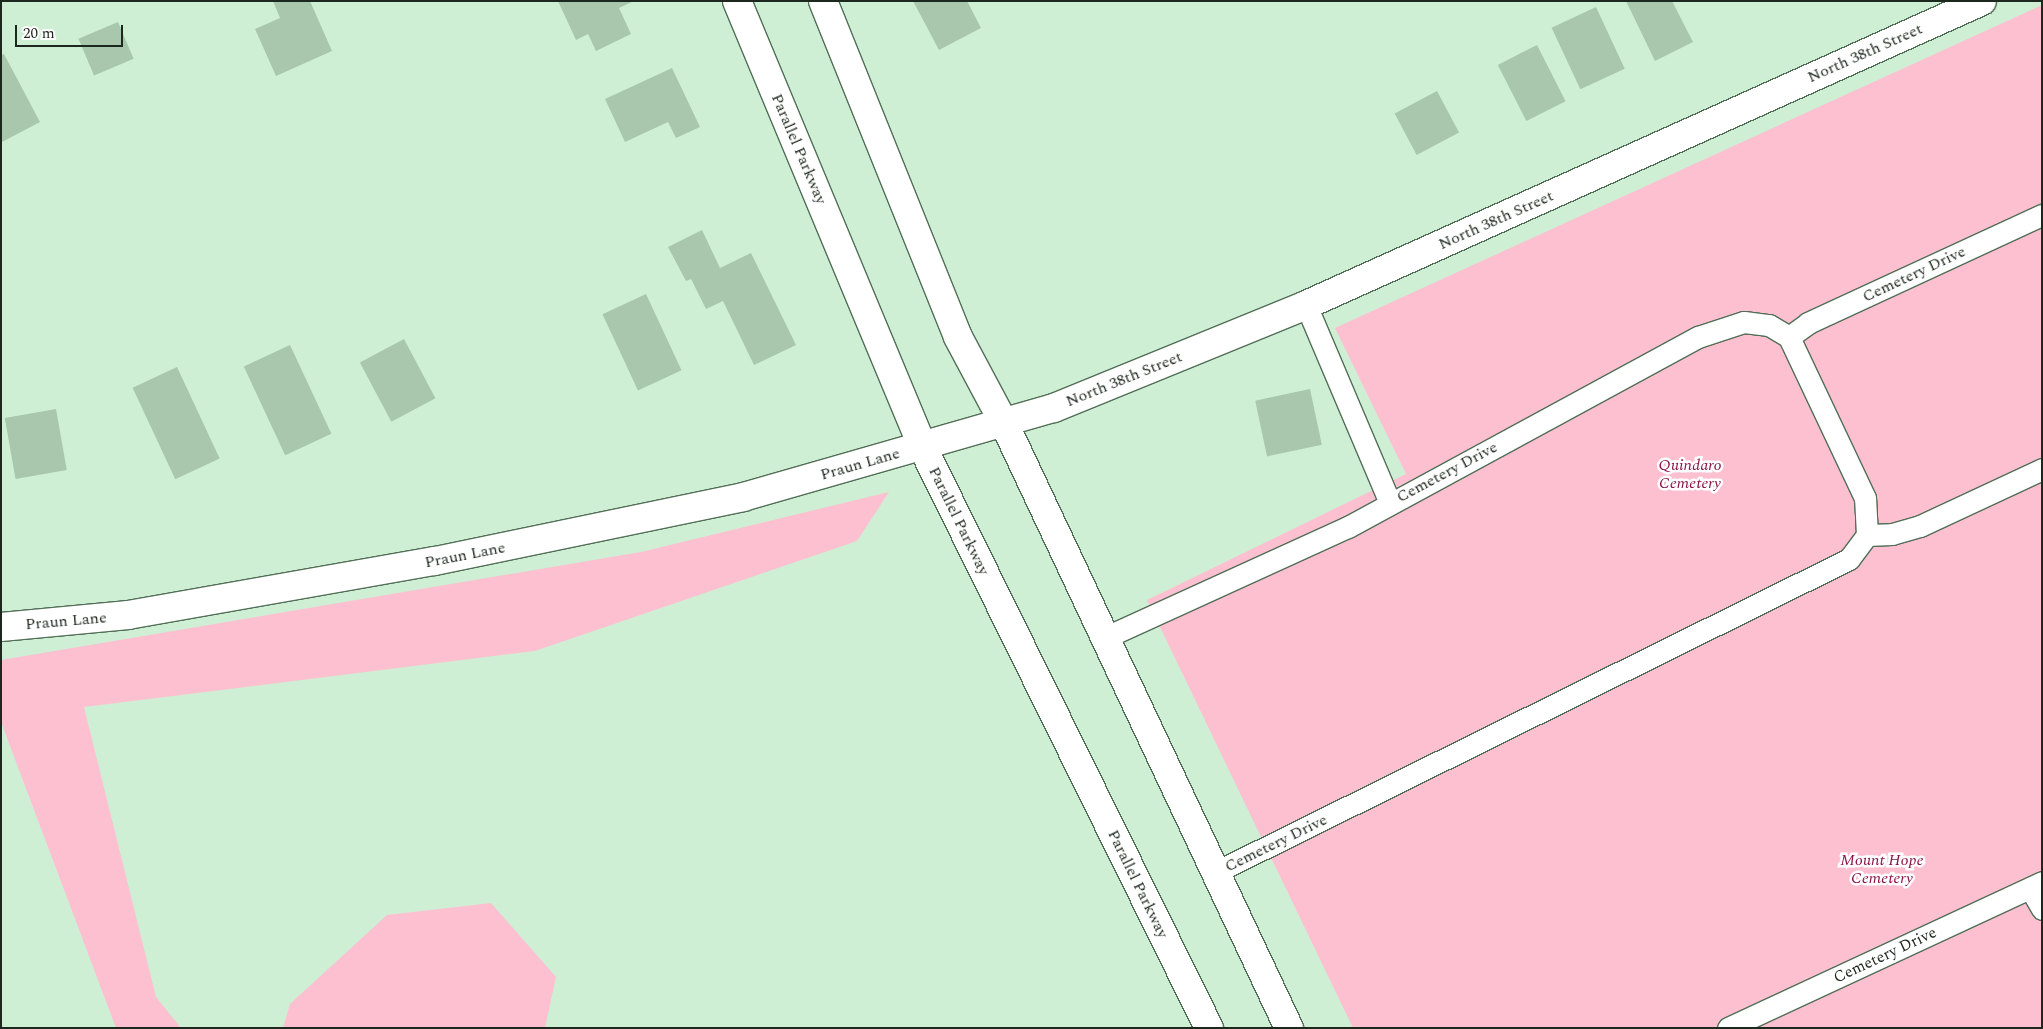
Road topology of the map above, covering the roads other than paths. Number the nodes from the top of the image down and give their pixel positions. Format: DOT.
graph roads {
  1 [pos="737,1"];
  2 [pos="823,1"];
  3 [pos="1982,1"];
  4 [pos="2042,215"];
  5 [pos="1306,305"];
  6 [pos="1789,337"];
  7 [pos="1004,423"];
  8 [pos="922,446"];
  9 [pos="2042,469"];
  10 [pos="1390,503"];
  11 [pos="1867,535"];
  12 [pos="1,627"];
  13 [pos="1104,638"];
  14 [pos="1214,874"];
  15 [pos="2036,885"];
  16 [pos="2042,909"];
  17 [pos="1209,1028"];
  18 [pos="1290,1028"];
  19 [pos="1728,1028"];
  1 -- 8 [label="main road, Parallel Parkway"];
  2 -- 7 [label="main road"];
  3 -- 5 [label="main road, North 38th Street"];
  4 -- 6 [label="lane, Cemetery Drive"];
  5 -- 7 [label="main road, North 38th Street"];
  5 -- 10 [label="lane"];
  6 -- 10 [label="lane, Cemetery Drive"];
  6 -- 11 [label="lane"];
  7 -- 8 [label="main road, North 38th Street"];
  7 -- 13 [label="main road"];
  8 -- 12 [label="main road, Praun Lane"];
  8 -- 17 [label="main road, Parallel Parkway"];
  9 -- 11 [label="lane"];
  10 -- 13 [label="lane, Cemetery Drive"];
  11 -- 14 [label="lane, Cemetery Drive"];
  13 -- 14 [label="main road"];
  14 -- 18 [label="main road"];
  15 -- 16 [label="lane"];
  15 -- 19 [label="lane, Cemetery Drive"];
}
